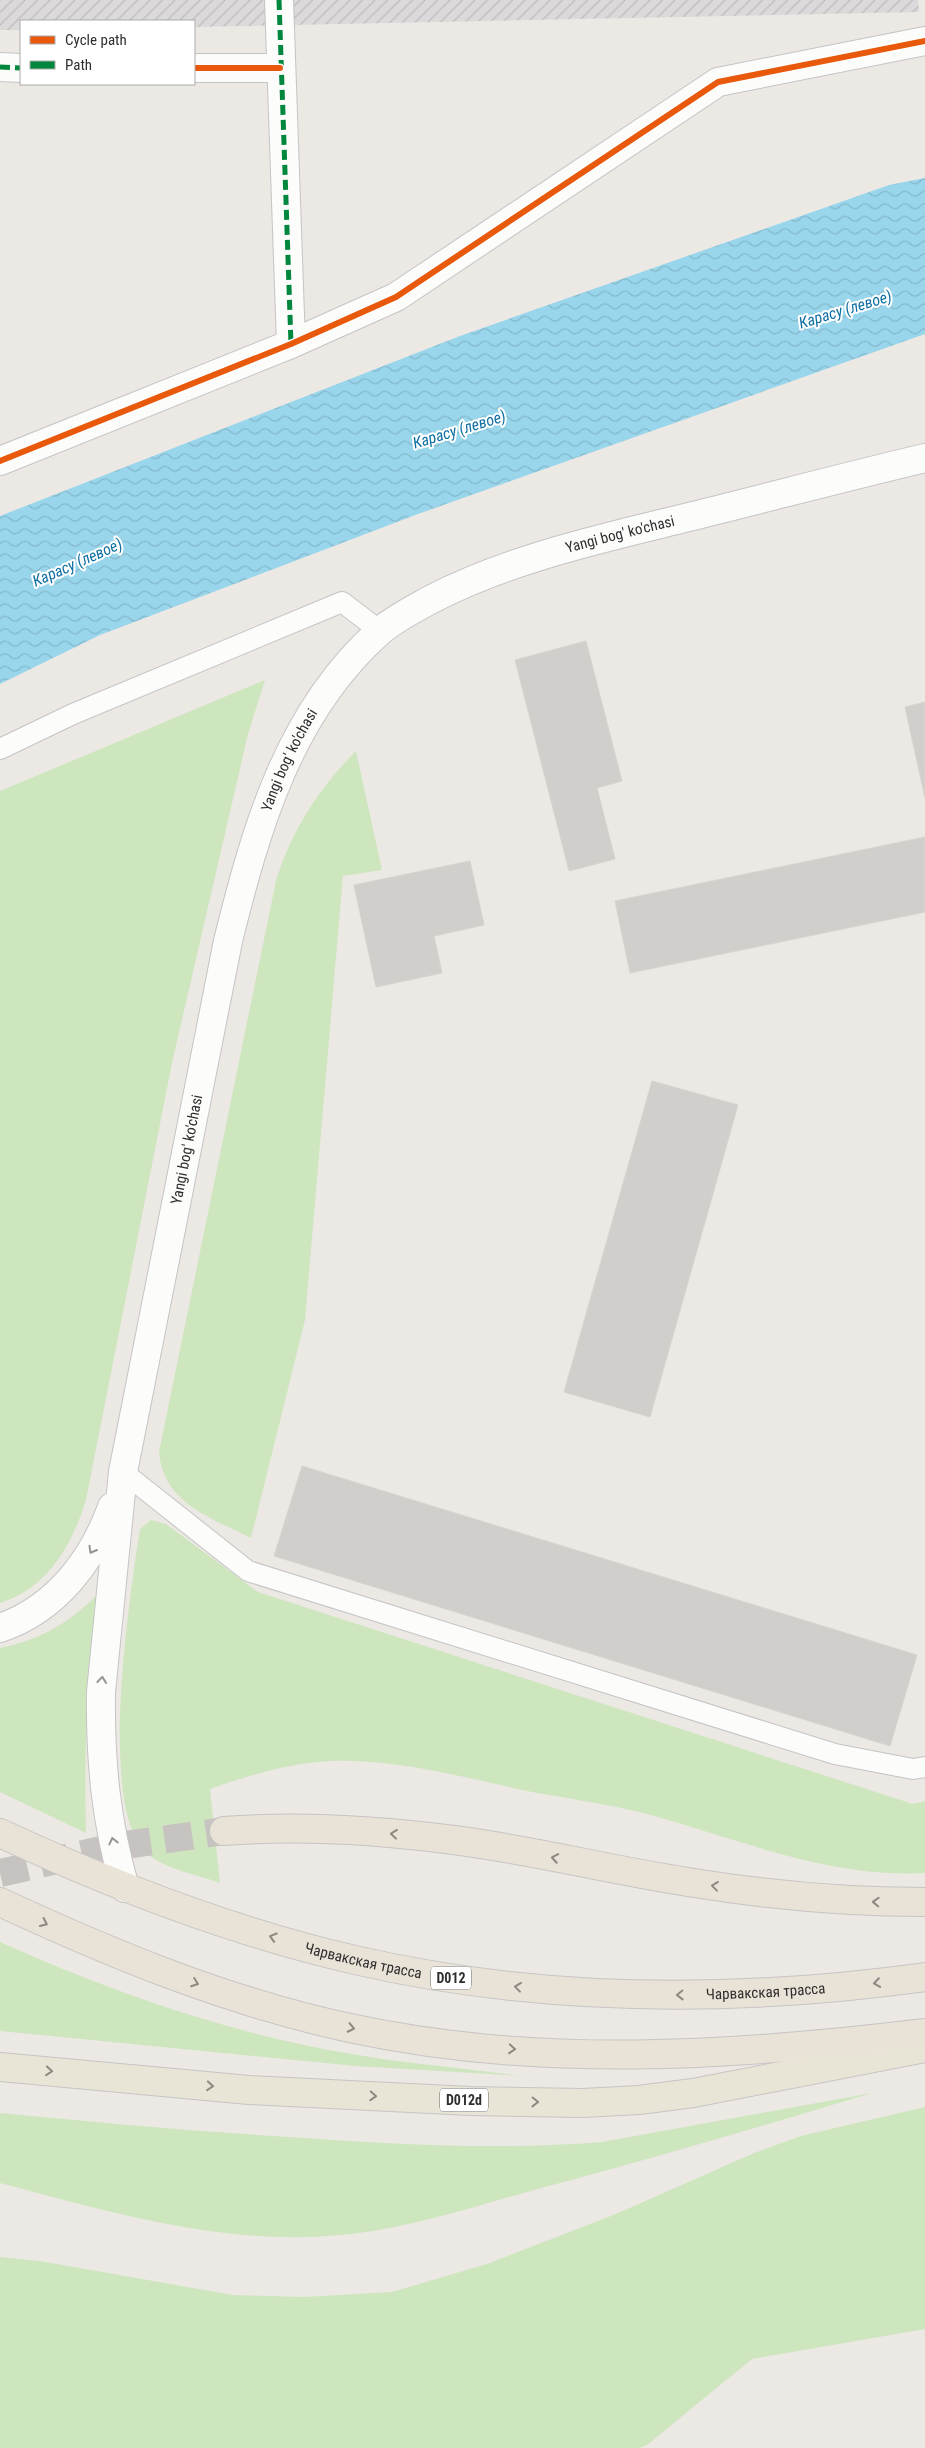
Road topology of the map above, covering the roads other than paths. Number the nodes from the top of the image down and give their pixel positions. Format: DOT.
graph roads {
  1 [pos="279,0"];
  2 [pos="925,42"];
  3 [pos="0,68"];
  4 [pos="20,68"];
  5 [pos="195,68"];
  6 [pos="280,68"];
  7 [pos="291,344"];
  8 [pos="925,458"];
  9 [pos="0,461"];
  10 [pos="380,631"];
  11 [pos="0,749"];
  12 [pos="124,1472"];
  13 [pos="0,1628"];
  14 [pos="925,1767"];
  15 [pos="224,1831"];
  16 [pos="0,1834"];
  17 [pos="125,1888"];
  18 [pos="0,1902"];
  19 [pos="925,1902"];
  20 [pos="925,1977"];
  21 [pos="925,2033"];
  22 [pos="925,2048"];
  23 [pos="0,2067"];
  1 -- 6 [label="main road"];
  2 -- 7 [label="main road"];
  3 -- 4 [label="main road"];
  5 -- 6 [label="main road"];
  6 -- 7 [label="main road"];
  7 -- 9 [label="main road"];
  8 -- 10 [label="main road, Yangi bog' ko'chasi"];
  10 -- 11 [label="lane"];
  10 -- 12 [label="main road, Yangi bog' ko'chasi"];
  12 -- 13 [label="main road, one-way"];
  12 -- 14 [label="lane"];
  17 -- 12 [label="main road, one-way"];
  19 -- 15 [label="highway, one-way"];
  16 -- 17 [label="highway, Чарвакская трасса / D012"];
  20 -- 17 [label="highway, Чарвакская трасса / D012, one-way"];
  18 -- 21 [label="highway, one-way"];
  23 -- 22 [label="main road, D012d, one-way"];
}
